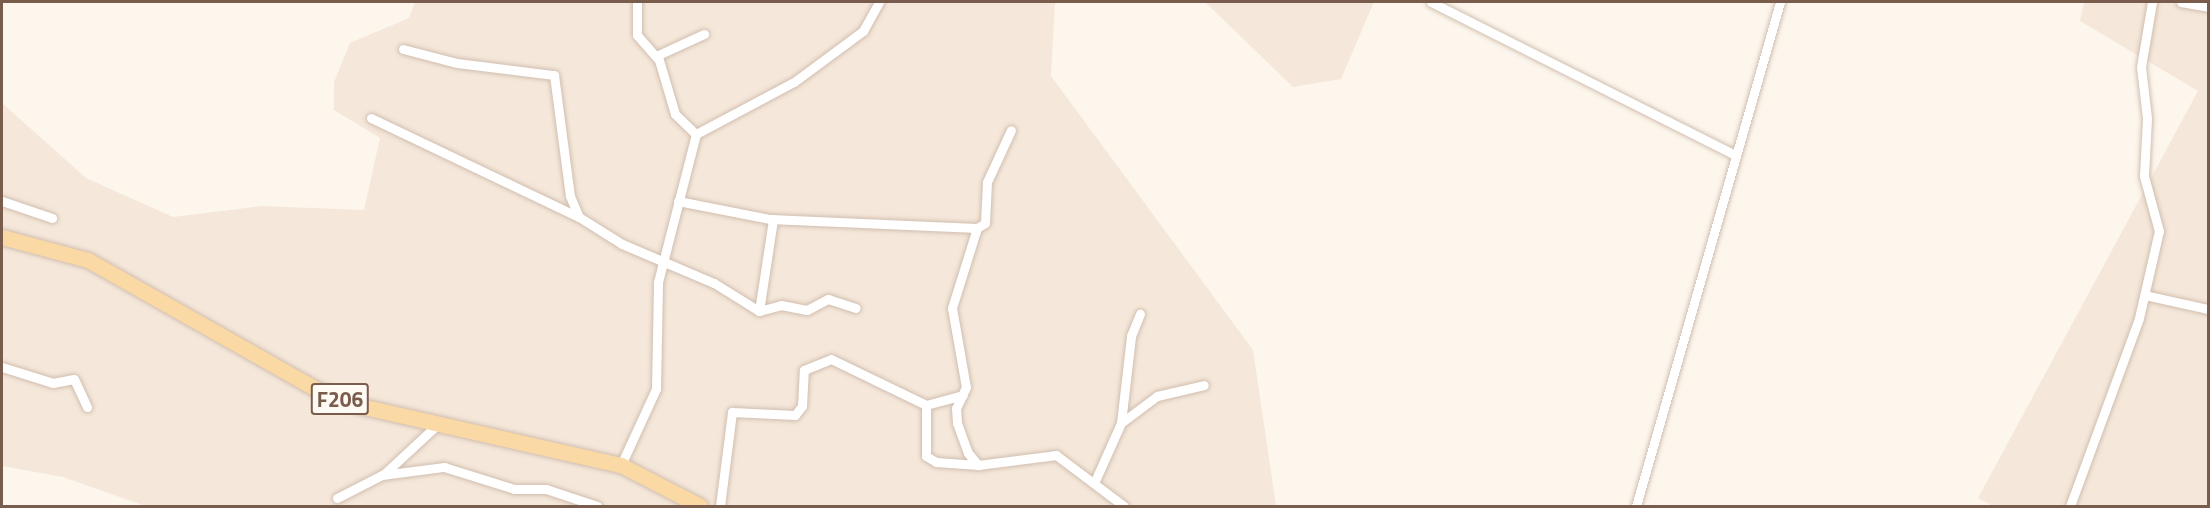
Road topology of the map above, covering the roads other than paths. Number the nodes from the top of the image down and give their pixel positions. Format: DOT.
graph roads {
  1 [pos="638,2"];
  2 [pos="879,2"];
  3 [pos="1431,2"];
  4 [pos="1780,2"];
  5 [pos="2152,2"];
  6 [pos="2181,2"];
  7 [pos="2208,7"];
  8 [pos="705,34"];
  9 [pos="403,49"];
  10 [pos="656,56"];
  11 [pos="371,118"];
  12 [pos="1011,130"];
  13 [pos="696,135"];
  14 [pos="1735,155"];
  15 [pos="2,201"];
  16 [pos="678,201"];
  17 [pos="579,217"];
  18 [pos="52,218"];
  19 [pos="773,219"];
  20 [pos="977,228"];
  21 [pos="2,237"];
  22 [pos="662,259"];
  23 [pos="2145,296"];
  24 [pos="856,308"];
  25 [pos="2208,309"];
  26 [pos="759,312"];
  27 [pos="1140,314"];
  28 [pos="2,367"];
  29 [pos="1204,385"];
  30 [pos="963,395"];
  31 [pos="926,405"];
  32 [pos="87,406"];
  33 [pos="1120,423"];
  34 [pos="437,425"];
  35 [pos="621,465"];
  36 [pos="978,465"];
  37 [pos="382,475"];
  38 [pos="1095,481"];
  39 [pos="337,498"];
  40 [pos="597,507"];
  41 [pos="700,507"];
  42 [pos="720,507"];
  43 [pos="1124,507"];
  44 [pos="1636,507"];
  45 [pos="2070,507"];
  1 -- 10 [label="street"];
  2 -- 13 [label="street"];
  3 -- 14 [label="street"];
  4 -- 14 [label="street"];
  5 -- 23 [label="street"];
  6 -- 7 [label="street"];
  8 -- 10 [label="street"];
  9 -- 17 [label="street"];
  10 -- 13 [label="street"];
  11 -- 17 [label="street"];
  12 -- 20 [label="street"];
  13 -- 16 [label="street"];
  14 -- 44 [label="street"];
  15 -- 18 [label="street"];
  16 -- 19 [label="street"];
  16 -- 22 [label="street"];
  17 -- 22 [label="street"];
  19 -- 20 [label="street"];
  19 -- 26 [label="street"];
  20 -- 30 [label="street"];
  21 -- 34 [label="main road, F206"];
  22 -- 26 [label="street"];
  22 -- 35 [label="street"];
  23 -- 25 [label="street"];
  23 -- 45 [label="street"];
  24 -- 26 [label="street"];
  27 -- 33 [label="street"];
  28 -- 32 [label="street"];
  29 -- 33 [label="street"];
  30 -- 31 [label="street"];
  30 -- 36 [label="street"];
  31 -- 36 [label="street"];
  31 -- 42 [label="street"];
  33 -- 38 [label="street"];
  34 -- 35 [label="main road, F206"];
  34 -- 37 [label="street"];
  35 -- 41 [label="main road, F206"];
  36 -- 38 [label="street"];
  37 -- 39 [label="street"];
  37 -- 40 [label="street"];
  38 -- 43 [label="street"];
}
